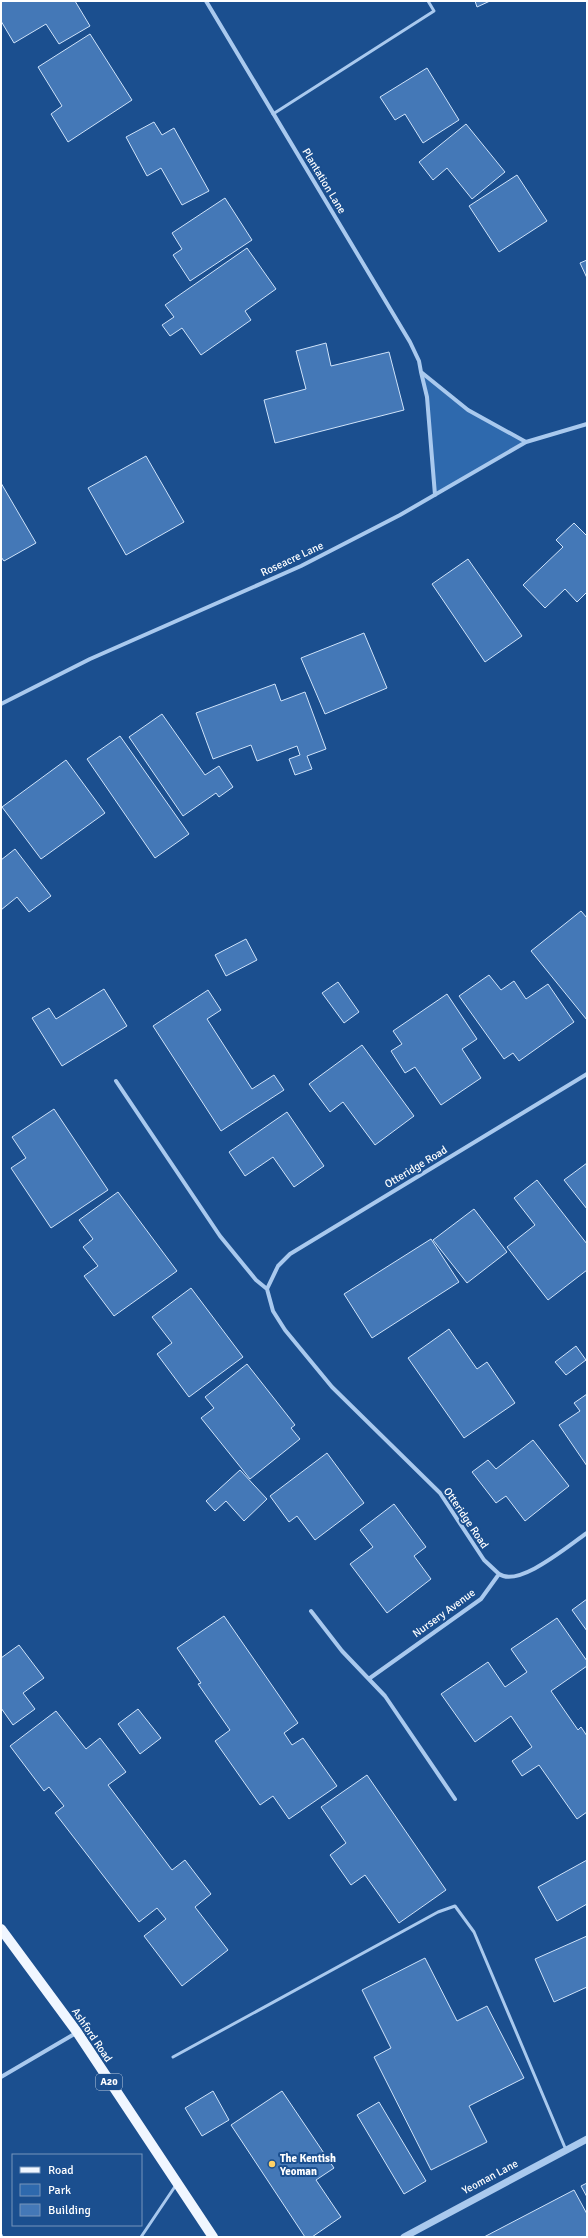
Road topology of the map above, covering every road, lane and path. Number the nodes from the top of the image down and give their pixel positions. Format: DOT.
graph roads {
  1 [pos="206,1"];
  2 [pos="428,1"];
  3 [pos="273,114"];
  4 [pos="421,372"];
  5 [pos="587,424"];
  6 [pos="526,442"];
  7 [pos="435,495"];
  8 [pos="2,702"];
  9 [pos="587,1074"];
  10 [pos="116,1081"];
  11 [pos="267,1289"];
  12 [pos="587,1532"];
  13 [pos="499,1574"];
  14 [pos="311,1611"];
  15 [pos="370,1678"];
  16 [pos="455,1799"];
  17 [pos="1,1930"];
  18 [pos="76,2032"];
  19 [pos="172,2058"];
  20 [pos="1,2078"];
  21 [pos="587,2138"];
  22 [pos="566,2150"];
  23 [pos="176,2184"];
  24 [pos="141,2237"];
  25 [pos="213,2237"];
  26 [pos="404,2237"];
  1 -- 3 [label="street, Plantation Lane"];
  2 -- 3 [label="lane"];
  3 -- 4 [label="street, Plantation Lane"];
  4 -- 6 [label="street"];
  4 -- 7 [label="street, Plantation Lane"];
  5 -- 6 [label="street, Roseacre Lane"];
  6 -- 7 [label="street, Roseacre Lane"];
  7 -- 8 [label="street, Roseacre Lane"];
  9 -- 11 [label="street, Otteridge Road"];
  10 -- 11 [label="street"];
  11 -- 13 [label="street, Otteridge Road"];
  12 -- 13 [label="street"];
  13 -- 15 [label="street, Nursery Avenue"];
  14 -- 15 [label="street"];
  15 -- 16 [label="street"];
  17 -- 18 [label="main road, Ashford Road / A20"];
  18 -- 20 [label="street"];
  18 -- 23 [label="main road, Ashford Road / A20"];
  19 -- 22 [label="lane"];
  21 -- 22 [label="street, Yeoman Lane"];
  22 -- 26 [label="street, Yeoman Lane"];
  23 -- 24 [label="lane"];
  23 -- 25 [label="main road, Ashford Road / A20"];
}
